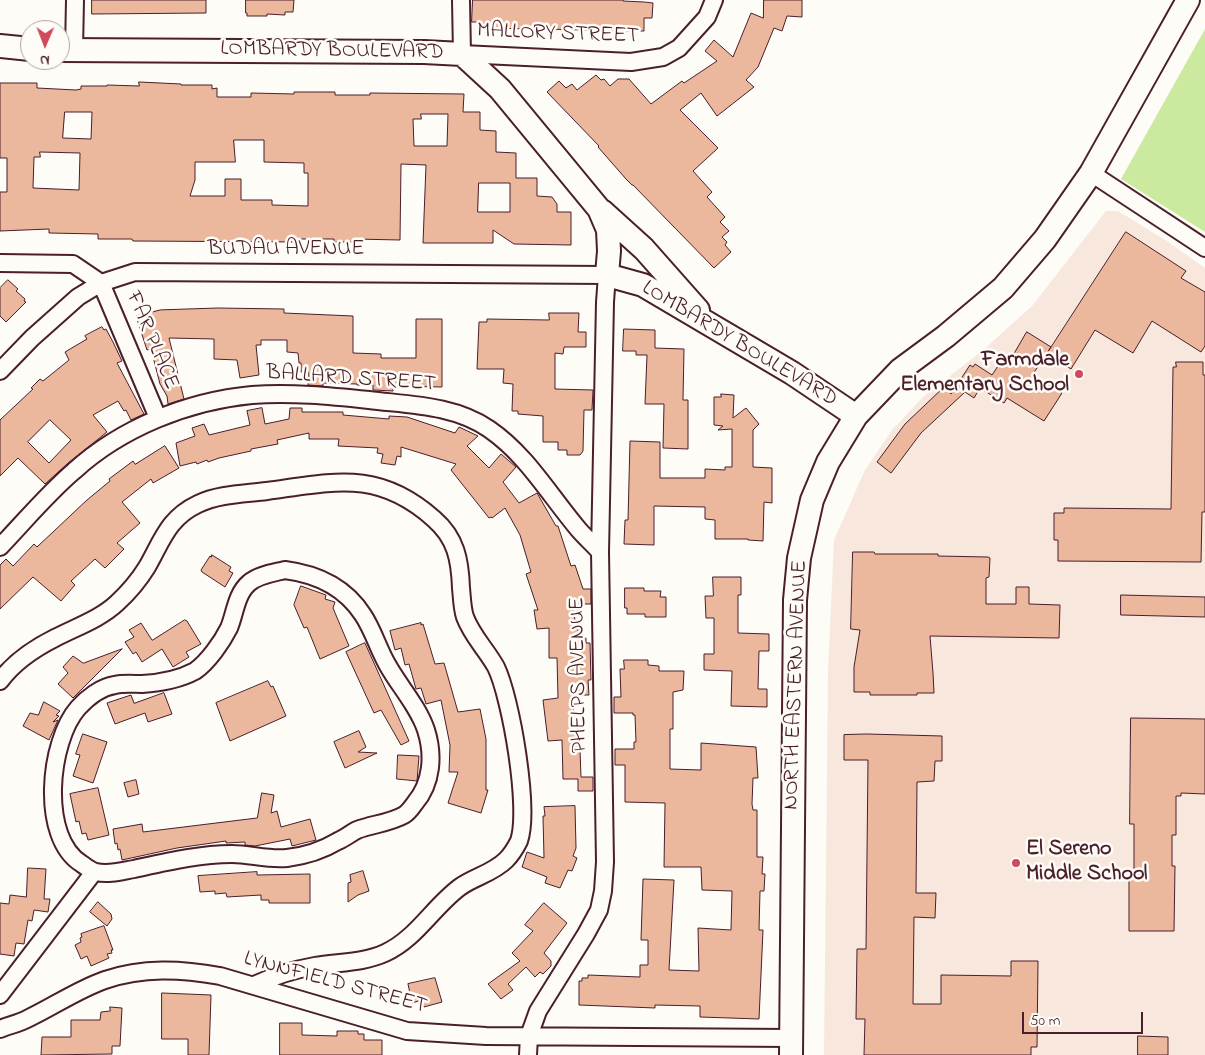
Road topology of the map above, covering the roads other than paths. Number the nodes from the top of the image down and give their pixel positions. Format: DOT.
graph roads {
  1 [pos="75,0"];
  2 [pos="461,0"];
  3 [pos="714,0"];
  4 [pos="1188,0"];
  5 [pos="70,31"];
  6 [pos="0,46"];
  7 [pos="20,48"];
  8 [pos="70,50"];
  9 [pos="462,54"];
  10 [pos="1091,173"];
  11 [pos="599,209"];
  12 [pos="1205,248"];
  13 [pos="0,262"];
  14 [pos="608,275"];
  15 [pos="101,283"];
  16 [pos="712,326"];
  17 [pos="0,371"];
  18 [pos="856,416"];
  19 [pos="158,418"];
  20 [pos="0,547"];
  21 [pos="600,552"];
  22 [pos="0,681"];
  23 [pos="94,872"];
  24 [pos="254,985"];
  25 [pos="0,995"];
  26 [pos="0,1029"];
  27 [pos="529,1036"];
  28 [pos="791,1046"];
  29 [pos="528,1055"];
  1 -- 5 [label="street"];
  2 -- 9 [label="street"];
  3 -- 9 [label="street, MALLORY STREET"];
  4 -- 10 [label="main road, NORTH EASTERN AVENUE"];
  6 -- 7 [label="main road"];
  8 -- 9 [label="main road, LOMBARDY BOULEVARD"];
  9 -- 11 [label="main road, LOMBARDY BOULEVARD"];
  10 -- 12 [label="street"];
  10 -- 18 [label="main road, NORTH EASTERN AVENUE"];
  11 -- 14 [label="main road, LOMBARDY BOULEVARD"];
  11 -- 16 [label="main road"];
  13 -- 15 [label="street"];
  14 -- 15 [label="street, BUDAU AVENUE"];
  14 -- 16 [label="main road, LOMBARDY BOULEVARD"];
  14 -- 21 [label="street, PHELPS AVENUE"];
  15 -- 17 [label="street, BUDAU AVENUE"];
  15 -- 19 [label="street, FAR PLACE"];
  16 -- 18 [label="main road, LOMBARDY BOULEVARD"];
  18 -- 28 [label="main road, NORTH EASTERN AVENUE"];
  19 -- 20 [label="street, BALLARD STREET"];
  19 -- 21 [label="street, BALLARD STREET"];
  21 -- 27 [label="street, PHELPS AVENUE"];
  22 -- 24 [label="street"];
  23 -- 23 [label="street"];
  23 -- 25 [label="street"];
  24 -- 26 [label="street, LYNNFIELD STREET"];
  24 -- 27 [label="street, LYNNFIELD STREET"];
  27 -- 28 [label="street, LYNNFIELD STREET"];
  27 -- 29 [label="street, PHELPS AVENUE"];
}
